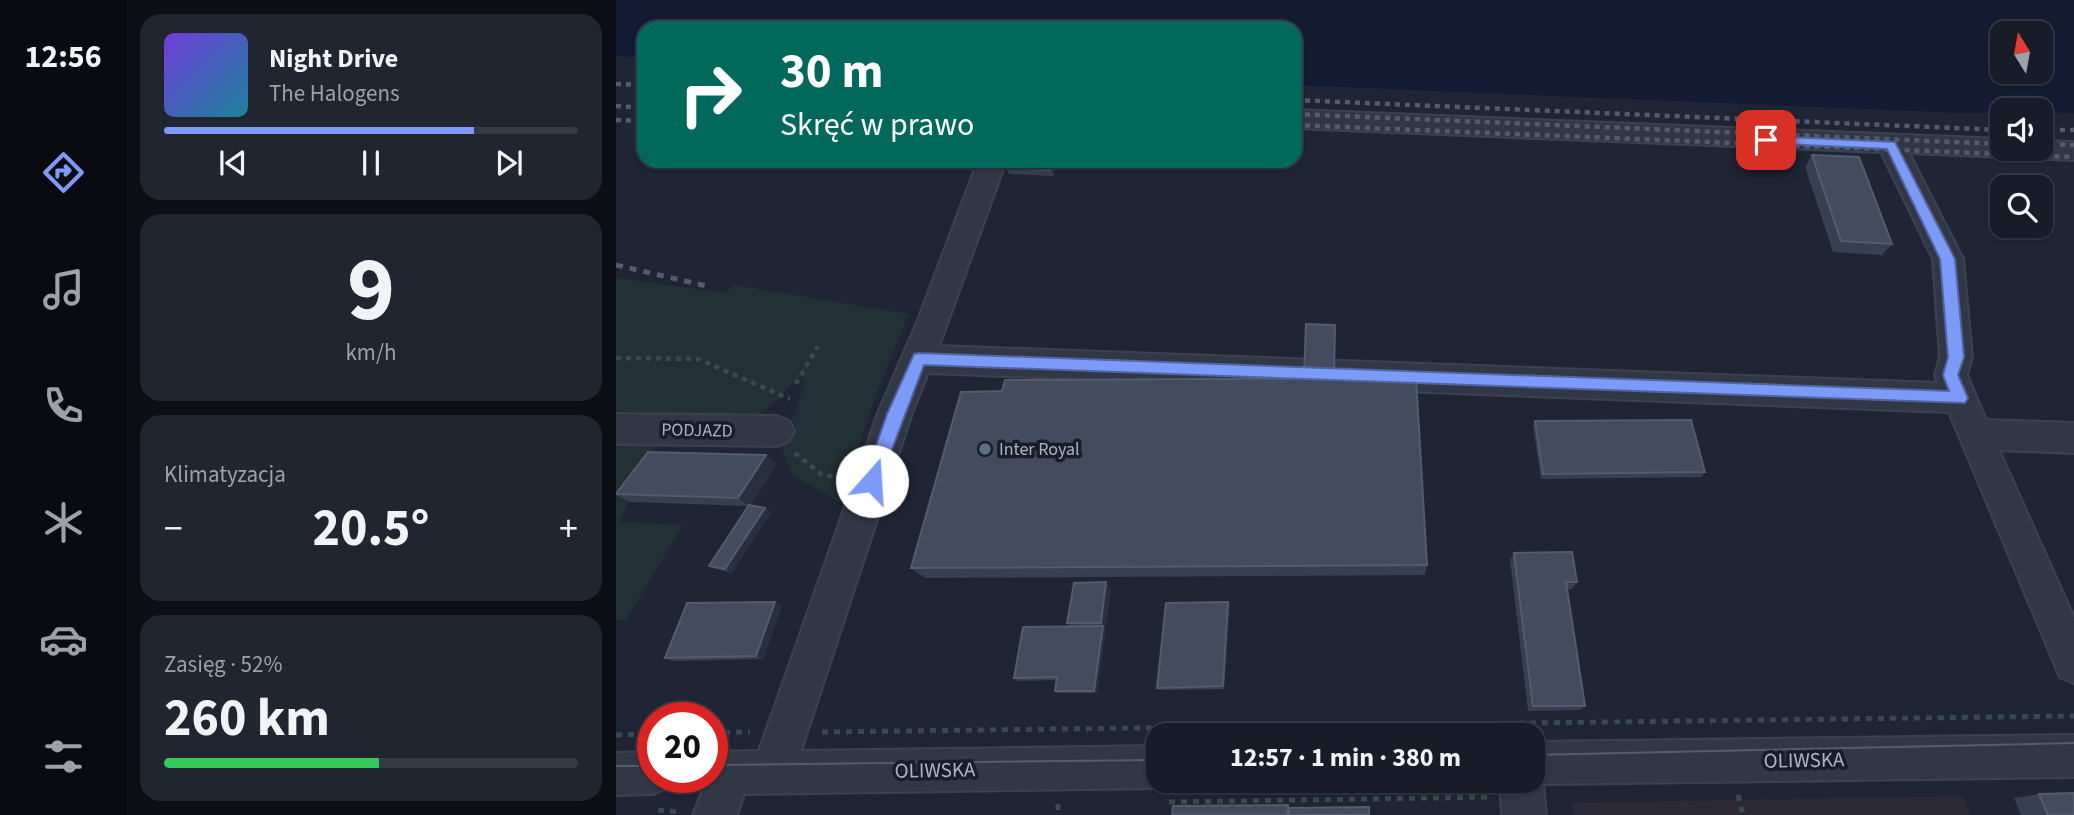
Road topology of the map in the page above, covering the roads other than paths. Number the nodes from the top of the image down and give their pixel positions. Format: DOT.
graph roads {
  1 [pos="1302,119"];
  2 [pos="1891,145"];
  3 [pos="1990,148"];
  4 [pos="2053,150"];
  5 [pos="2074,150"];
  6 [pos="989,168"];
  7 [pos="919,359"];
  8 [pos="1960,398"];
  9 [pos="616,429"];
  10 [pos="777,431"];
  11 [pos="1976,434"];
  12 [pos="2074,438"];
  13 [pos="2074,663"];
  14 [pos="2074,756"];
  15 [pos="1545,763"];
  16 [pos="1146,767"];
  17 [pos="728,772"];
  18 [pos="773,772"];
  19 [pos="616,774"];
  20 [pos="637,774"];
  21 [pos="718,793"];
  22 [pos="1522,793"];
  23 [pos="715,815"];
  24 [pos="1524,815"];
  1 -- 2 [label="street"];
  2 -- 3 [label="street"];
  2 -- 8 [label="street"];
  4 -- 5 [label="street"];
  6 -- 7 [label="street"];
  7 -- 8 [label="street"];
  7 -- 18 [label="street"];
  8 -- 11 [label="street"];
  9 -- 10 [label="street, PODJAZD"];
  11 -- 12 [label="street"];
  11 -- 13 [label="street"];
  14 -- 15 [label="street, OLIWSKA"];
  16 -- 18 [label="street, OLIWSKA"];
  17 -- 18 [label="street, OLIWSKA"];
  19 -- 20 [label="street"];
  21 -- 23 [label="street"];
  22 -- 24 [label="street"];
}
